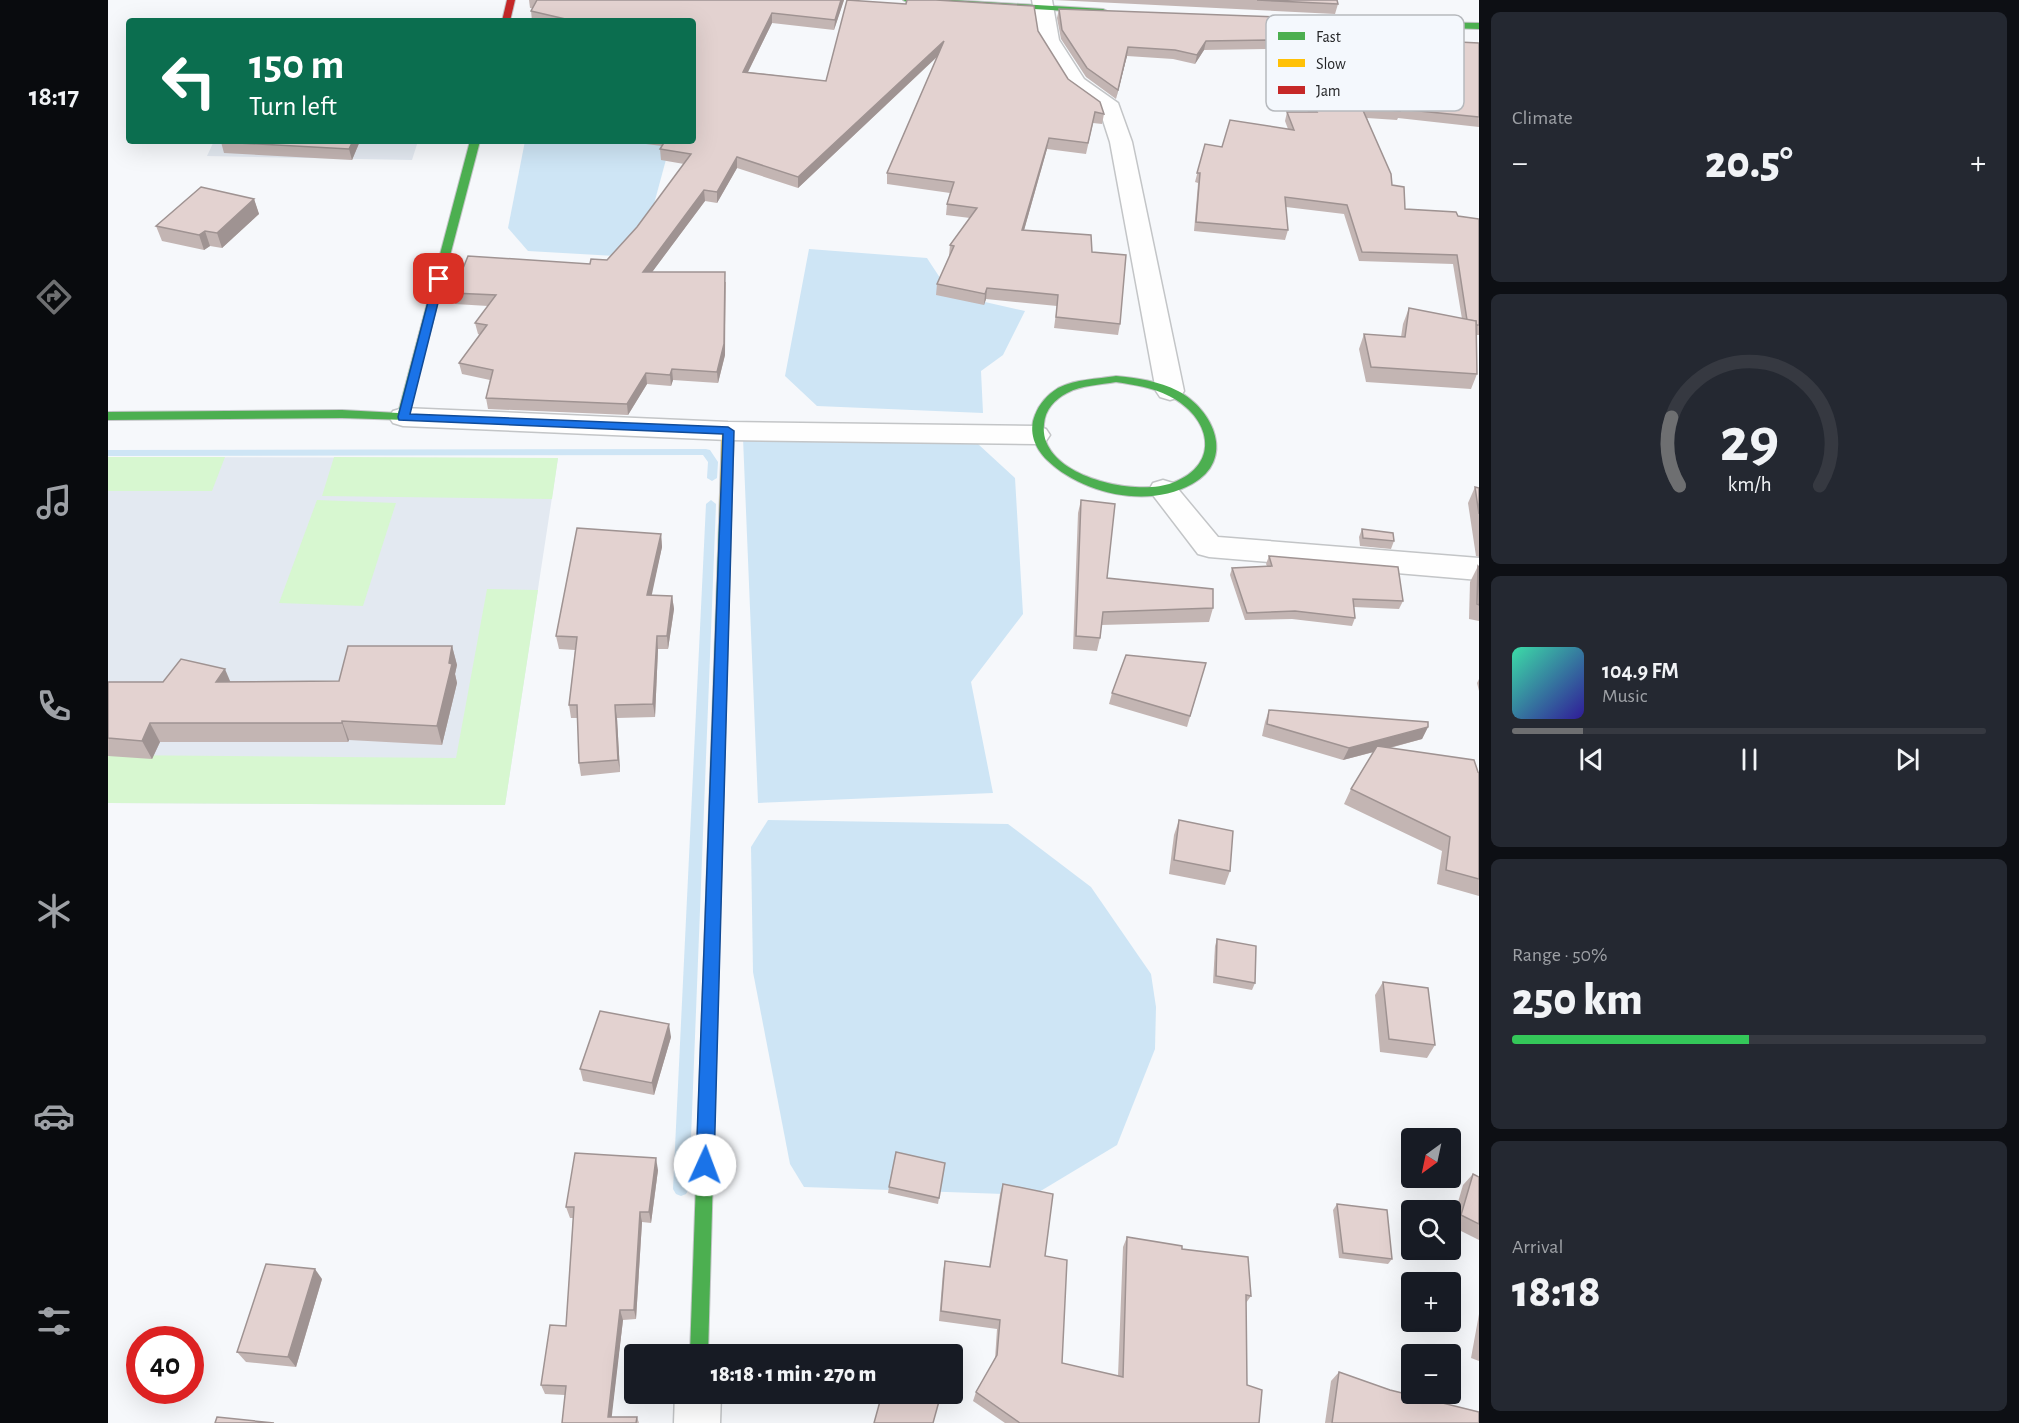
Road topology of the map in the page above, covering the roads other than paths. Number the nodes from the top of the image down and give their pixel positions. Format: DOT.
graph roads {
  1 [pos="511,0"];
  2 [pos="907,0"];
  3 [pos="1042,4"];
  4 [pos="1114,12"];
  5 [pos="507,18"];
  6 [pos="1464,26"];
  7 [pos="1479,26"];
  8 [pos="474,144"];
  9 [pos="1170,391"];
  10 [pos="108,416"];
  11 [pos="403,417"];
  12 [pos="728,431"];
  13 [pos="1036,435"];
  14 [pos="1163,490"];
  15 [pos="1479,569"];
  16 [pos="699,1344"];
  17 [pos="698,1404"];
  18 [pos="697,1423"];
  1 -- 5 [label="street"];
  2 -- 3 [label="street"];
  3 -- 4 [label="street"];
  3 -- 9 [label="street"];
  6 -- 7 [label="street"];
  8 -- 11 [label="street"];
  9 -- 13 [label="street"];
  9 -- 14 [label="street"];
  10 -- 11 [label="street"];
  11 -- 12 [label="street"];
  12 -- 13 [label="street"];
  12 -- 16 [label="street"];
  13 -- 14 [label="street"];
  14 -- 15 [label="street"];
  17 -- 18 [label="street"];
}
